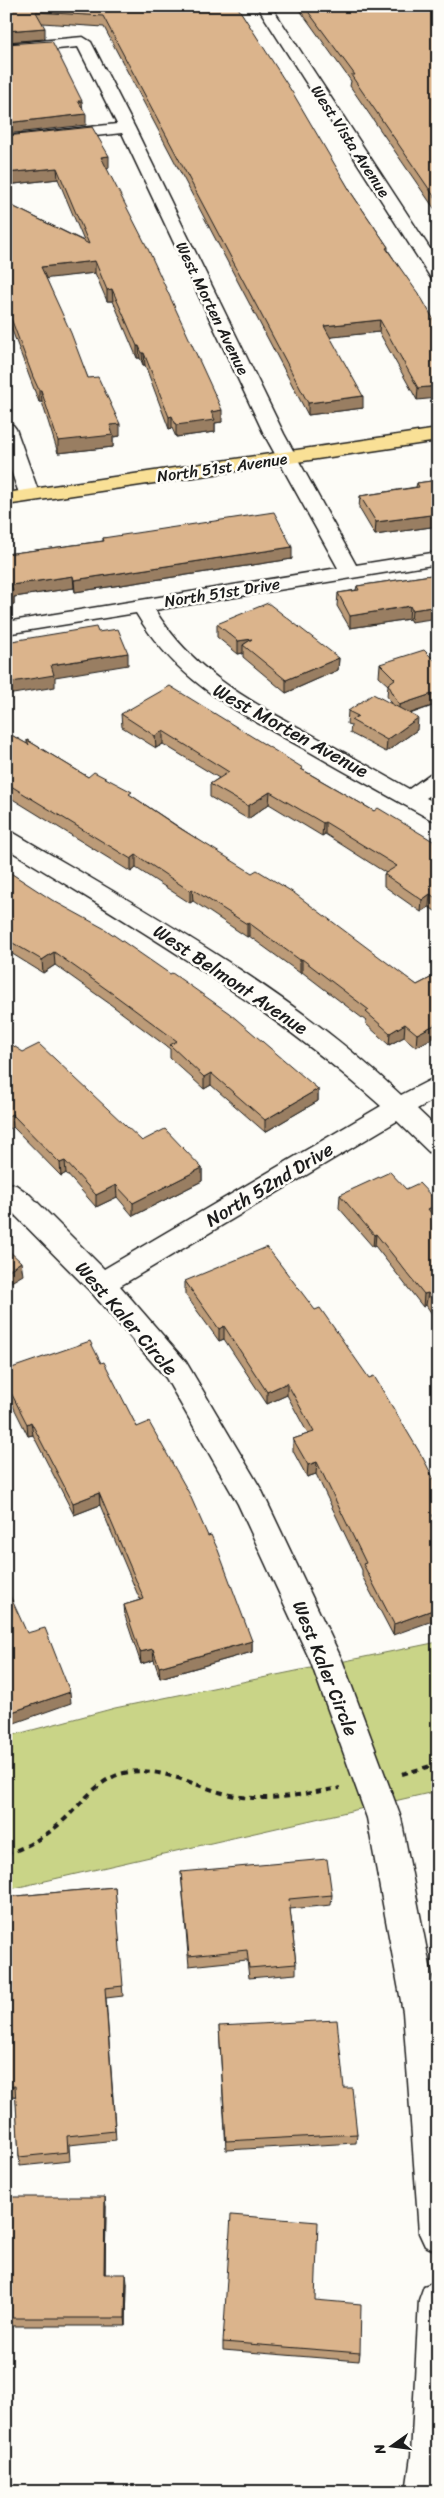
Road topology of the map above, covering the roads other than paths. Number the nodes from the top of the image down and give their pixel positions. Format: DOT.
graph roads {
  1 [pos="264,6"];
  2 [pos="6,50"];
  3 [pos="127,128"];
  4 [pos="6,141"];
  5 [pos="438,275"];
  6 [pos="6,428"];
  7 [pos="438,434"];
  8 [pos="286,458"];
  9 [pos="30,496"];
  10 [pos="6,499"];
  11 [pos="438,558"];
  12 [pos="350,572"];
  13 [pos="142,605"];
  14 [pos="6,628"];
  15 [pos="438,780"];
  16 [pos="411,798"];
  17 [pos="438,814"];
  18 [pos="6,838"];
  19 [pos="438,1085"];
  20 [pos="397,1107"];
  21 [pos="438,1145"];
  22 [pos="6,1192"];
  23 [pos="101,1284"];
  24 [pos="438,2233"];
  25 [pos="438,2300"];
  26 [pos="432,2468"];
  1 -- 5 [label="street, West Vista Avenue"];
  2 -- 3 [label="street, West Morten Avenue"];
  3 -- 4 [label="street"];
  3 -- 8 [label="street, West Morten Avenue"];
  6 -- 9 [label="street"];
  7 -- 8 [label="main road, North 51st Avenue"];
  8 -- 9 [label="main road, North 51st Avenue"];
  8 -- 12 [label="street, West Morten Avenue"];
  9 -- 10 [label="main road, North 51st Avenue"];
  11 -- 12 [label="street, North 51st Drive"];
  12 -- 13 [label="street, North 51st Drive"];
  13 -- 14 [label="street, North 51st Drive"];
  13 -- 16 [label="street, West Morten Avenue"];
  15 -- 16 [label="street"];
  16 -- 17 [label="street, West Morten Avenue"];
  18 -- 20 [label="street, West Belmont Avenue"];
  19 -- 20 [label="street, North 52nd Drive"];
  20 -- 21 [label="street, West Belmont Avenue"];
  20 -- 23 [label="street, North 52nd Drive"];
  22 -- 23 [label="street, West Kaler Circle"];
  23 -- 24 [label="street, West Kaler Circle"];
  25 -- 26 [label="street"];
}
